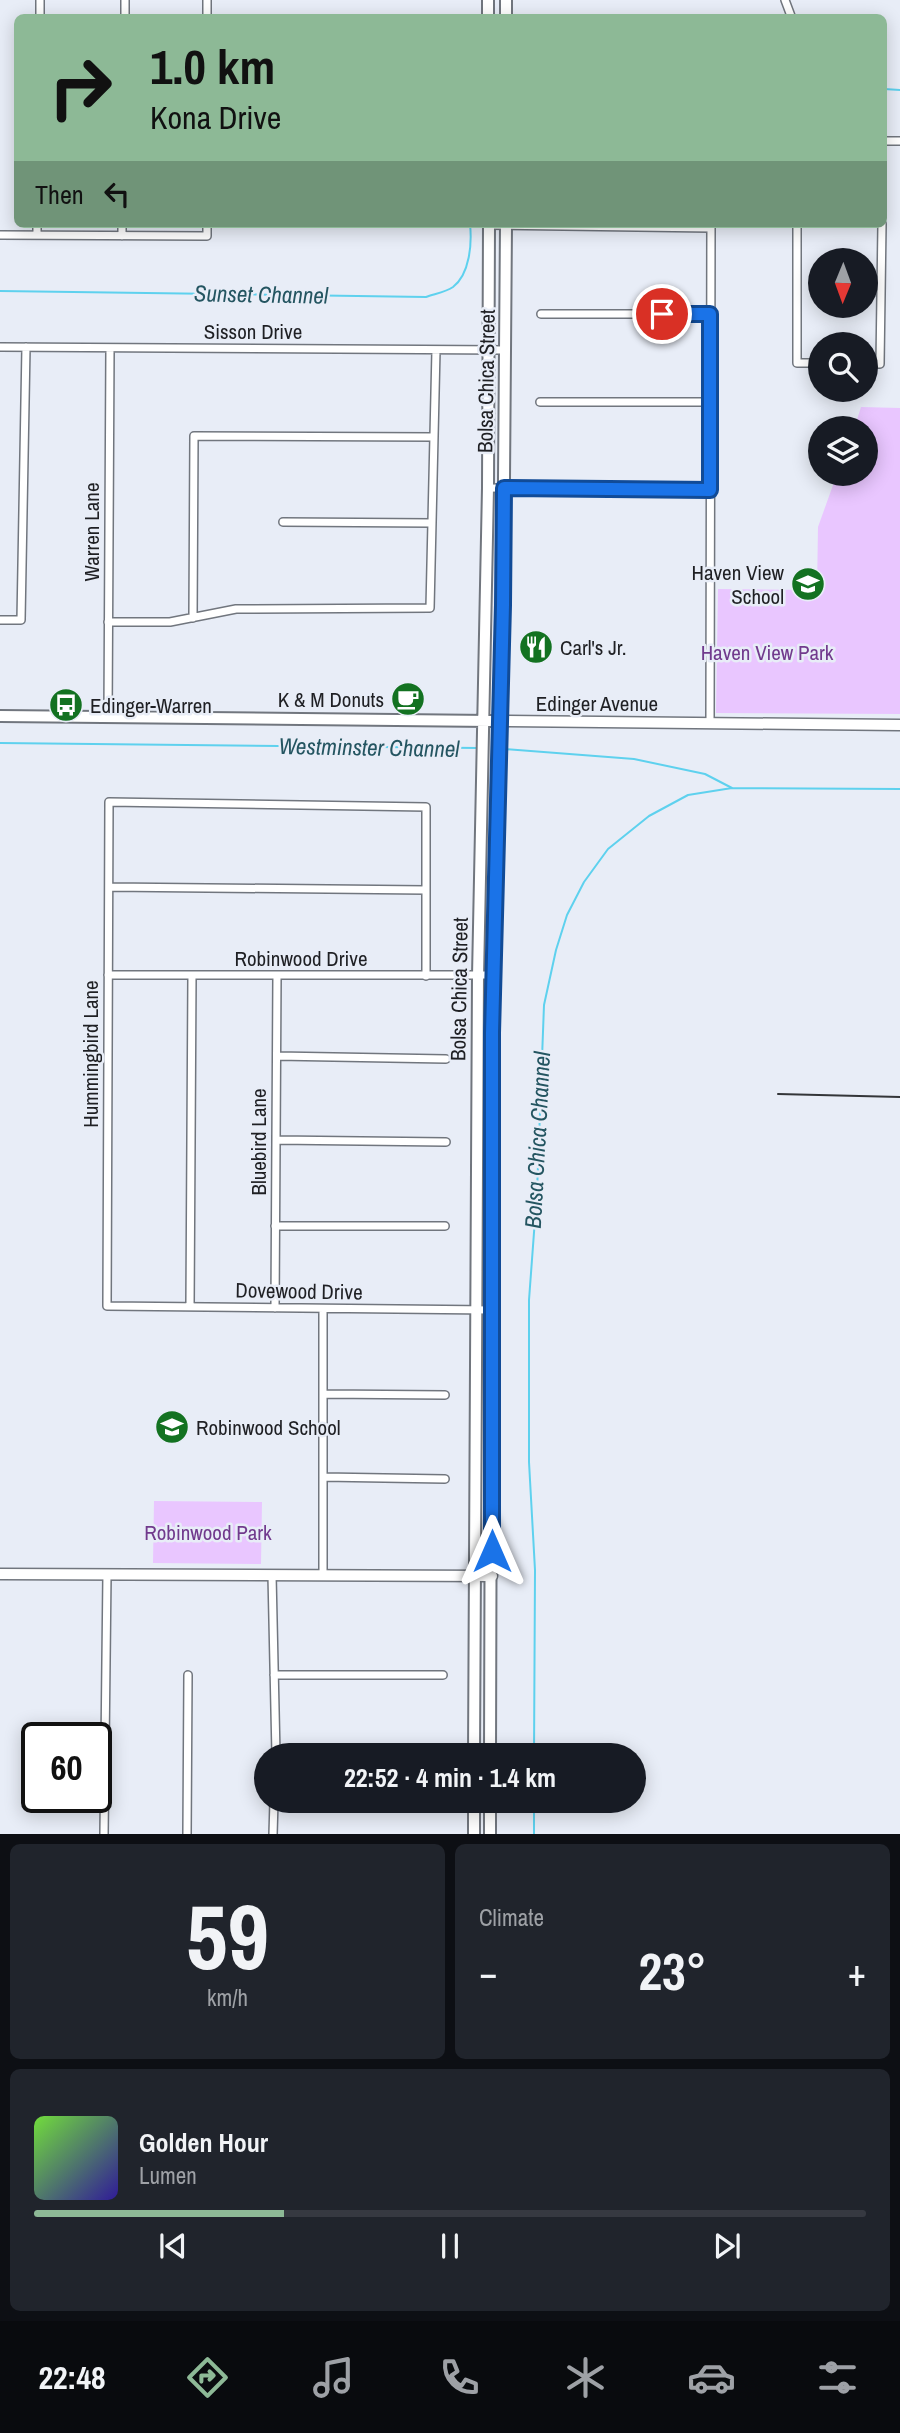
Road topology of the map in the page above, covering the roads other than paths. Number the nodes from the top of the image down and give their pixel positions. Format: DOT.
graph roads {
  1 [pos="37,228"];
  2 [pos="122,228"];
  3 [pos="207,228"];
  4 [pos="489,228"];
  5 [pos="506,228"];
  6 [pos="711,228"];
  7 [pos="797,228"];
  8 [pos="882,228"];
  9 [pos="0,235"];
  10 [pos="37,235"];
  11 [pos="122,236"];
  12 [pos="541,314"];
  13 [pos="710,314"];
  14 [pos="0,347"];
  15 [pos="26,347"];
  16 [pos="110,348"];
  17 [pos="436,350"];
  18 [pos="488,350"];
  19 [pos="505,350"];
  20 [pos="808,363"];
  21 [pos="878,364"];
  22 [pos="540,402"];
  23 [pos="710,402"];
  24 [pos="434,437"];
  25 [pos="488,488"];
  26 [pos="504,488"];
  27 [pos="710,490"];
  28 [pos="283,522"];
  29 [pos="432,523"];
  30 [pos="486,605"];
  31 [pos="503,605"];
  32 [pos="193,618"];
  33 [pos="0,620"];
  34 [pos="108,622"];
  35 [pos="0,716"];
  36 [pos="108,717"];
  37 [pos="484,721"];
  38 [pos="500,721"];
  39 [pos="710,723"];
  40 [pos="900,725"];
  41 [pos="109,887"];
  42 [pos="426,890"];
  43 [pos="108,975"];
  44 [pos="192,975"];
  45 [pos="277,975"];
  46 [pos="478,975"];
  47 [pos="494,975"];
  48 [pos="426,976"];
  49 [pos="276,1056"];
  50 [pos="446,1059"];
  51 [pos="276,1140"];
  52 [pos="446,1142"];
  53 [pos="275,1226"];
  54 [pos="445,1226"];
  55 [pos="107,1306"];
  56 [pos="190,1307"];
  57 [pos="275,1308"];
  58 [pos="323,1309"];
  59 [pos="476,1310"];
  60 [pos="491,1310"];
  61 [pos="323,1394"];
  62 [pos="445,1395"];
  63 [pos="323,1477"];
  64 [pos="445,1479"];
  65 [pos="0,1574"];
  66 [pos="107,1574"];
  67 [pos="272,1575"];
  68 [pos="323,1576"];
  69 [pos="475,1576"];
  70 [pos="492,1576"];
  71 [pos="188,1675"];
  72 [pos="274,1675"];
  73 [pos="443,1675"];
  74 [pos="275,1743"];
  75 [pos="474,1743"];
  76 [pos="490,1743"];
  77 [pos="274,1813"];
  78 [pos="474,1813"];
  79 [pos="490,1813"];
  80 [pos="104,1834"];
  81 [pos="187,1834"];
  82 [pos="273,1834"];
  83 [pos="474,1834"];
  84 [pos="490,1834"];
  1 -- 10 [label="street"];
  2 -- 11 [label="street"];
  3 -- 11 [label="street"];
  4 -- 18 [label="main road, Bolsa Chica Street"];
  5 -- 19 [label="main road, Bolsa Chica Street"];
  6 -- 13 [label="street"];
  7 -- 20 [label="street"];
  8 -- 21 [label="street"];
  9 -- 10 [label="street"];
  10 -- 11 [label="street"];
  12 -- 13 [label="street"];
  13 -- 23 [label="street"];
  14 -- 15 [label="street, Sisson Drive"];
  15 -- 16 [label="street, Sisson Drive"];
  15 -- 33 [label="street"];
  16 -- 17 [label="street, Sisson Drive"];
  16 -- 34 [label="street, Warren Lane"];
  17 -- 18 [label="street, Sisson Drive"];
  17 -- 24 [label="street"];
  18 -- 19 [label="street, Sisson Drive"];
  18 -- 25 [label="main road, Bolsa Chica Street"];
  19 -- 26 [label="main road, Bolsa Chica Street"];
  22 -- 23 [label="street"];
  23 -- 27 [label="street"];
  24 -- 29 [label="street"];
  24 -- 32 [label="street"];
  25 -- 26 [label="street"];
  25 -- 30 [label="main road, Bolsa Chica Street"];
  26 -- 27 [label="street"];
  26 -- 31 [label="main road, Bolsa Chica Street"];
  27 -- 39 [label="street"];
  28 -- 29 [label="street"];
  29 -- 32 [label="street"];
  30 -- 31 [label="main road"];
  30 -- 37 [label="main road, Bolsa Chica Street"];
  31 -- 38 [label="main road, Bolsa Chica Street"];
  32 -- 34 [label="street"];
  34 -- 36 [label="street, Warren Lane"];
  35 -- 36 [label="main road, Edinger Avenue"];
  36 -- 37 [label="main road, Edinger Avenue"];
  37 -- 38 [label="main road, Edinger Avenue"];
  37 -- 46 [label="main road, Bolsa Chica Street"];
  38 -- 39 [label="street, Edinger Avenue"];
  38 -- 47 [label="main road, Bolsa Chica Street"];
  39 -- 40 [label="street, Edinger Avenue"];
  41 -- 42 [label="street"];
  41 -- 42 [label="street, Hummingbird Lane"];
  41 -- 43 [label="street, Hummingbird Lane"];
  42 -- 48 [label="street"];
  43 -- 44 [label="street, Robinwood Drive"];
  43 -- 55 [label="street, Hummingbird Lane"];
  44 -- 45 [label="street, Robinwood Drive"];
  44 -- 56 [label="street"];
  45 -- 48 [label="street, Robinwood Drive"];
  45 -- 49 [label="street, Bluebird Lane"];
  46 -- 47 [label="street, Robinwood Drive"];
  46 -- 48 [label="street, Robinwood Drive"];
  46 -- 59 [label="main road, Bolsa Chica Street"];
  47 -- 60 [label="main road, Bolsa Chica Street"];
  49 -- 50 [label="street"];
  49 -- 51 [label="street, Bluebird Lane"];
  51 -- 52 [label="street"];
  51 -- 53 [label="street, Bluebird Lane"];
  53 -- 54 [label="street"];
  53 -- 57 [label="street, Bluebird Lane"];
  55 -- 56 [label="street, Dovewood Drive"];
  56 -- 57 [label="street, Dovewood Drive"];
  57 -- 58 [label="street, Dovewood Drive"];
  58 -- 59 [label="street, Dovewood Drive"];
  58 -- 61 [label="street"];
  59 -- 60 [label="street, Dovewood Drive"];
  59 -- 69 [label="main road, Bolsa Chica Street"];
  60 -- 70 [label="main road, Bolsa Chica Street"];
  61 -- 62 [label="street"];
  61 -- 63 [label="street"];
  63 -- 64 [label="street"];
  63 -- 68 [label="street"];
  65 -- 66 [label="street"];
  66 -- 67 [label="street"];
  66 -- 80 [label="street"];
  67 -- 68 [label="street"];
  67 -- 72 [label="street"];
  68 -- 69 [label="street"];
  69 -- 70 [label="street"];
  69 -- 75 [label="main road, Bolsa Chica Street"];
  70 -- 76 [label="main road, Bolsa Chica Street"];
  71 -- 81 [label="street"];
  72 -- 73 [label="street"];
  72 -- 74 [label="street"];
  77 -- 82 [label="street"];
  78 -- 83 [label="main road"];
  79 -- 84 [label="main road"];
}
